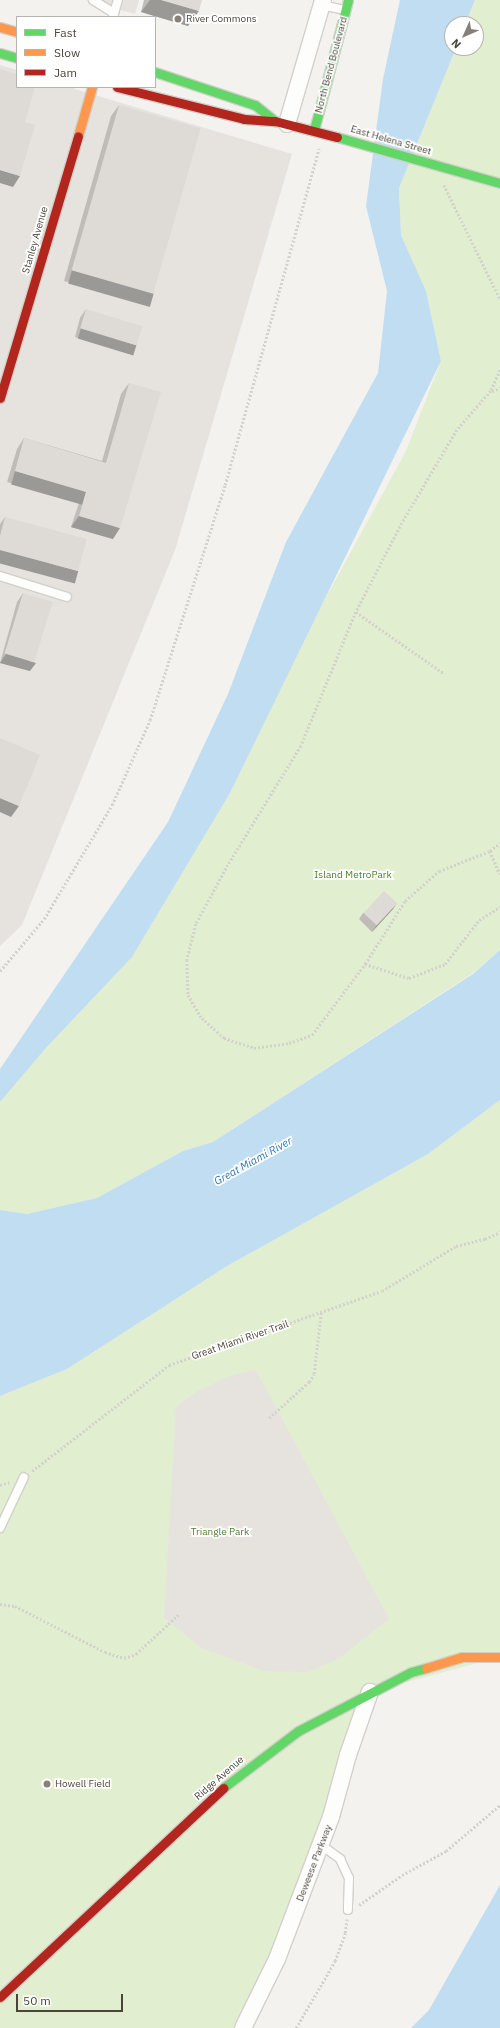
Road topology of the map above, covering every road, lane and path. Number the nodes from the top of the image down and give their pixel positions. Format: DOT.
graph roads {
  1 [pos="92,0"];
  2 [pos="118,0"];
  3 [pos="348,0"];
  4 [pos="322,2"];
  5 [pos="346,10"];
  6 [pos="114,15"];
  7 [pos="0,27"];
  8 [pos="16,32"];
  9 [pos="0,53"];
  10 [pos="16,58"];
  11 [pos="156,72"];
  12 [pos="92,88"];
  13 [pos="121,88"];
  14 [pos="281,122"];
  15 [pos="314,130"];
  16 [pos="328,134"];
  17 [pos="436,164"];
  18 [pos="500,183"];
  19 [pos="500,299"];
  20 [pos="500,370"];
  21 [pos="3,380"];
  22 [pos="500,388"];
  23 [pos="491,391"];
  24 [pos="0,398"];
  25 [pos="0,576"];
  26 [pos="67,597"];
  27 [pos="356,612"];
  28 [pos="445,674"];
  29 [pos="500,843"];
  30 [pos="490,851"];
  31 [pos="500,874"];
  32 [pos="500,907"];
  33 [pos="365,964"];
  34 [pos="0,971"];
  35 [pos="500,1232"];
  36 [pos="321,1312"];
  37 [pos="269,1418"];
  38 [pos="24,1477"];
  39 [pos="0,1485"];
  40 [pos="0,1528"];
  41 [pos="0,1604"];
  42 [pos="179,1614"];
  43 [pos="500,1657"];
  44 [pos="370,1692"];
  45 [pos="500,1805"];
  46 [pos="321,1845"];
  47 [pos="348,1910"];
  48 [pos="0,1997"];
  49 [pos="243,2028"];
  50 [pos="296,2028"];
  1 -- 6 [label="lane"];
  2 -- 6 [label="lane"];
  3 -- 5 [label="street, North Bend Boulevard"];
  4 -- 5 [label="lane"];
  4 -- 14 [label="street"];
  5 -- 15 [label="street, North Bend Boulevard"];
  7 -- 8 [label="street"];
  9 -- 10 [label="street"];
  11 -- 14 [label="street, East Helena Street"];
  12 -- 21 [label="street, Stanley Avenue"];
  13 -- 14 [label="street, East Helena Street"];
  14 -- 15 [label="street, East Helena Street"];
  15 -- 16 [label="street, East Helena Street"];
  16 -- 17 [label="street, East Helena Street"];
  16 -- 34 [label="path"];
  17 -- 18 [label="street, East Helena Street"];
  17 -- 19 [label="path"];
  20 -- 23 [label="path"];
  21 -- 24 [label="street, Stanley Avenue"];
  22 -- 23 [label="path"];
  23 -- 27 [label="path"];
  25 -- 26 [label="lane"];
  27 -- 28 [label="path"];
  27 -- 33 [label="path"];
  29 -- 30 [label="path"];
  30 -- 31 [label="path"];
  30 -- 33 [label="path"];
  32 -- 33 [label="path"];
  35 -- 36 [label="path, Great Miami River Trail"];
  36 -- 37 [label="path"];
  36 -- 38 [label="path, Great Miami River Trail"];
  38 -- 39 [label="path, Great Miami River Trail"];
  38 -- 40 [label="lane"];
  41 -- 42 [label="path"];
  43 -- 44 [label="street, Ridge Avenue"];
  44 -- 46 [label="street, Deweese Parkway"];
  44 -- 48 [label="street, Ridge Avenue"];
  45 -- 47 [label="path"];
  46 -- 47 [label="lane"];
  46 -- 49 [label="street, Deweese Parkway"];
  47 -- 50 [label="path"];
}
